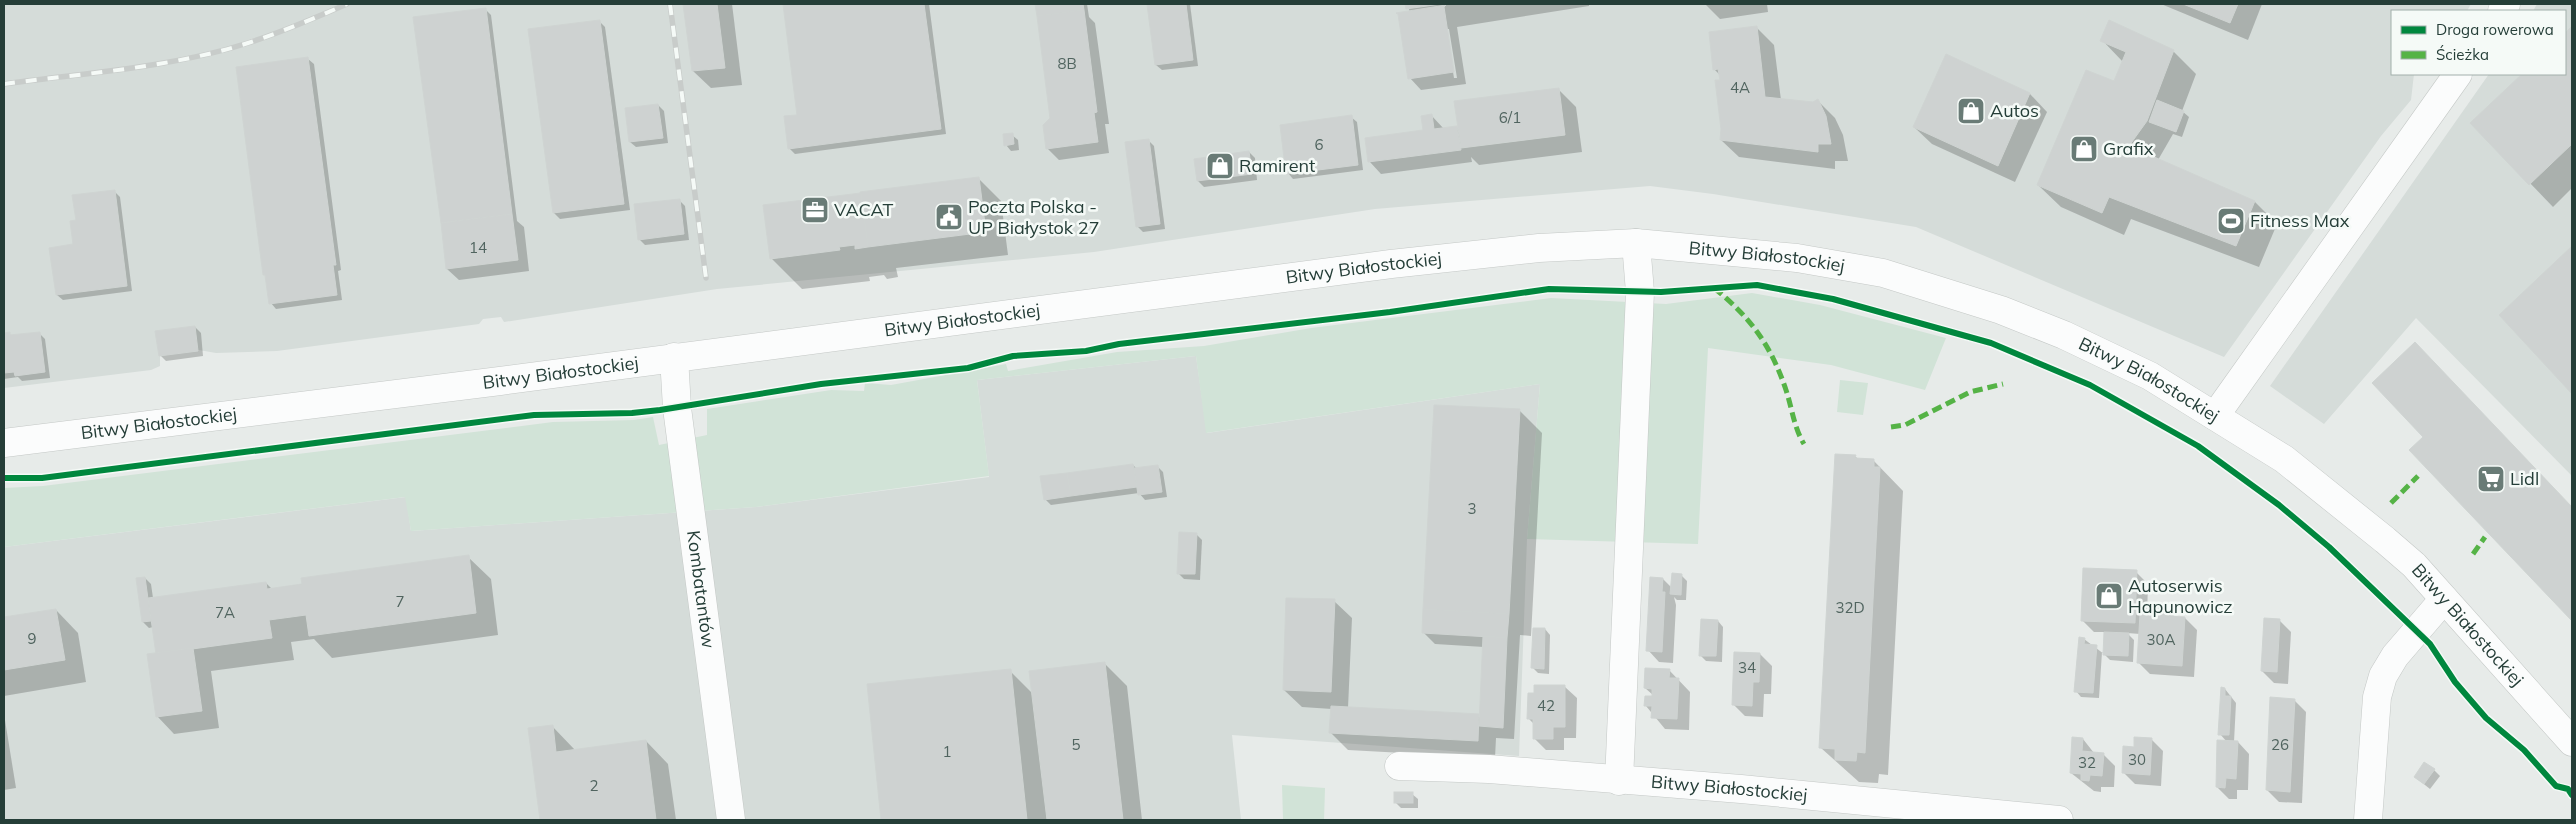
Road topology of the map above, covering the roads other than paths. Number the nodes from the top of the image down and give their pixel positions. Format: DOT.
graph roads {
  1 [pos="2457,75"];
  2 [pos="1636,243"];
  3 [pos="674,357"];
  4 [pos="2216,416"];
  5 [pos="4,443"];
  6 [pos="2444,599"];
  7 [pos="2572,742"];
  8 [pos="1399,766"];
  9 [pos="1619,781"];
  10 [pos="730,820"];
  11 [pos="2059,820"];
  12 [pos="2368,820"];
  1 -- 4 [label="street"];
  2 -- 3 [label="street, Bitwy Białostockiej"];
  2 -- 4 [label="street, Bitwy Białostockiej"];
  2 -- 9 [label="street"];
  3 -- 5 [label="street, Bitwy Białostockiej"];
  3 -- 10 [label="street, Kombatantów"];
  4 -- 6 [label="street, Bitwy Białostockiej"];
  6 -- 7 [label="street, Bitwy Białostockiej"];
  6 -- 12 [label="street"];
  8 -- 9 [label="street, Bitwy Białostockiej"];
  9 -- 11 [label="street, Bitwy Białostockiej"];
}
